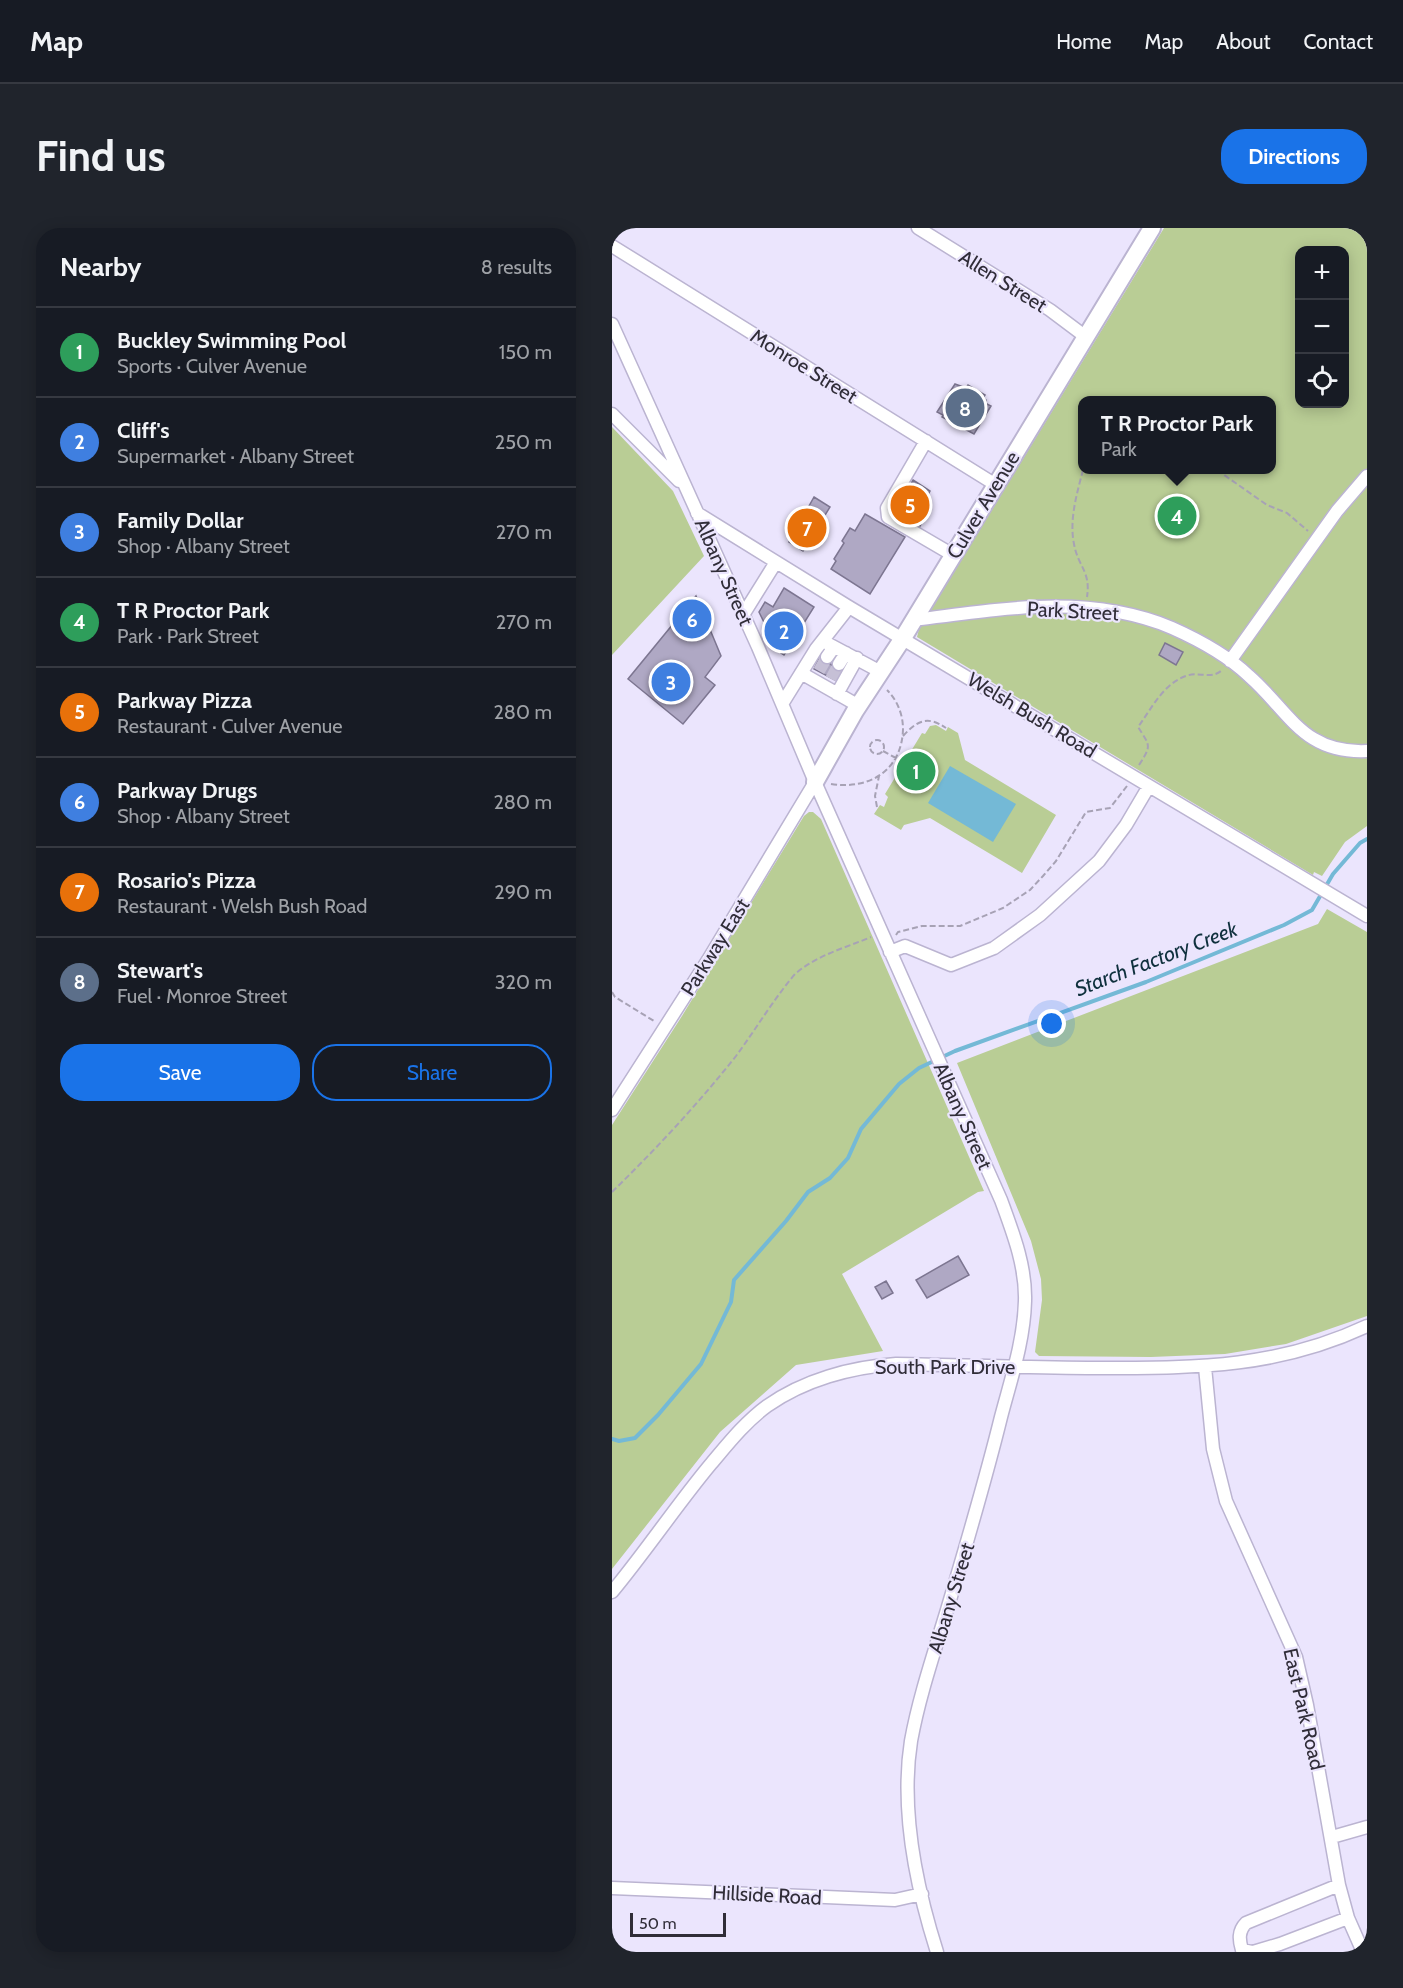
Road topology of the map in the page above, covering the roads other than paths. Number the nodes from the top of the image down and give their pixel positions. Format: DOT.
graph roads {
  1 [pos="918,228"];
  2 [pos="1152,228"];
  3 [pos="612,246"];
  4 [pos="612,324"];
  5 [pos="1086,337"];
  6 [pos="612,414"];
  7 [pos="926,441"];
  8 [pos="1367,477"];
  9 [pos="996,485"];
  10 [pos="686,488"];
  11 [pos="697,513"];
  12 [pos="953,555"];
  13 [pos="776,562"];
  14 [pos="849,607"];
  15 [pos="743,615"];
  16 [pos="914,620"];
  17 [pos="903,638"];
  18 [pos="828,648"];
  19 [pos="847,658"];
  20 [pos="1230,661"];
  21 [pos="881,672"];
  22 [pos="801,673"];
  23 [pos="831,687"];
  24 [pos="782,704"];
  25 [pos="859,706"];
  26 [pos="1367,751"];
  27 [pos="823,783"];
  28 [pos="1149,786"];
  29 [pos="1367,916"];
  30 [pos="890,952"];
  31 [pos="612,1110"];
  32 [pos="1367,1326"];
  33 [pos="1014,1366"];
  34 [pos="1205,1367"];
  35 [pos="612,1592"];
  36 [pos="1367,1827"];
  37 [pos="1332,1837"];
  38 [pos="1339,1885"];
  39 [pos="612,1888"];
  40 [pos="922,1894"];
  41 [pos="1348,1918"];
  42 [pos="937,1952"];
  43 [pos="1252,1952"];
  44 [pos="1363,1952"];
  1 -- 5 [label="street, Allen Street"];
  2 -- 5 [label="main road, Culver Avenue"];
  3 -- 7 [label="street, Monroe Street"];
  4 -- 10 [label="street, Albany Street"];
  5 -- 9 [label="main road, Culver Avenue"];
  6 -- 10 [label="street"];
  7 -- 9 [label="street, Monroe Street"];
  7 -- 12 [label="street"];
  8 -- 20 [label="street"];
  9 -- 12 [label="main road, Culver Avenue"];
  10 -- 11 [label="street, Albany Street"];
  11 -- 13 [label="street, Welsh Bush Road"];
  11 -- 15 [label="street, Albany Street"];
  12 -- 16 [label="main road, Culver Avenue"];
  13 -- 14 [label="street, Welsh Bush Road"];
  13 -- 15 [label="street"];
  14 -- 17 [label="street, Welsh Bush Road"];
  14 -- 18 [label="street"];
  15 -- 24 [label="street, Albany Street"];
  16 -- 17 [label="main road, Culver Avenue"];
  16 -- 20 [label="street, Park Street"];
  17 -- 21 [label="main road, Culver Avenue"];
  17 -- 28 [label="street, Welsh Bush Road"];
  18 -- 19 [label="street"];
  18 -- 22 [label="street"];
  19 -- 21 [label="street"];
  19 -- 23 [label="street"];
  20 -- 26 [label="street, Park Street"];
  21 -- 25 [label="main road, Culver Avenue"];
  22 -- 23 [label="street"];
  22 -- 24 [label="street"];
  23 -- 25 [label="street"];
  24 -- 27 [label="street, Albany Street"];
  25 -- 27 [label="main road, Culver Avenue"];
  27 -- 30 [label="street, Albany Street"];
  27 -- 31 [label="street, Parkway East"];
  28 -- 29 [label="street, Welsh Bush Road"];
  28 -- 30 [label="street"];
  30 -- 33 [label="street, Albany Street"];
  32 -- 34 [label="street, South Park Drive"];
  33 -- 34 [label="street, South Park Drive"];
  33 -- 35 [label="street, South Park Drive"];
  33 -- 40 [label="street, Albany Street"];
  34 -- 37 [label="street, East Park Road"];
  36 -- 37 [label="street"];
  37 -- 38 [label="street, East Park Road"];
  38 -- 41 [label="street, East Park Road"];
  38 -- 43 [label="street"];
  39 -- 40 [label="street, Hillside Road"];
  40 -- 42 [label="street, Albany Street"];
  41 -- 43 [label="street"];
  41 -- 44 [label="street, East Park Road"];
}
